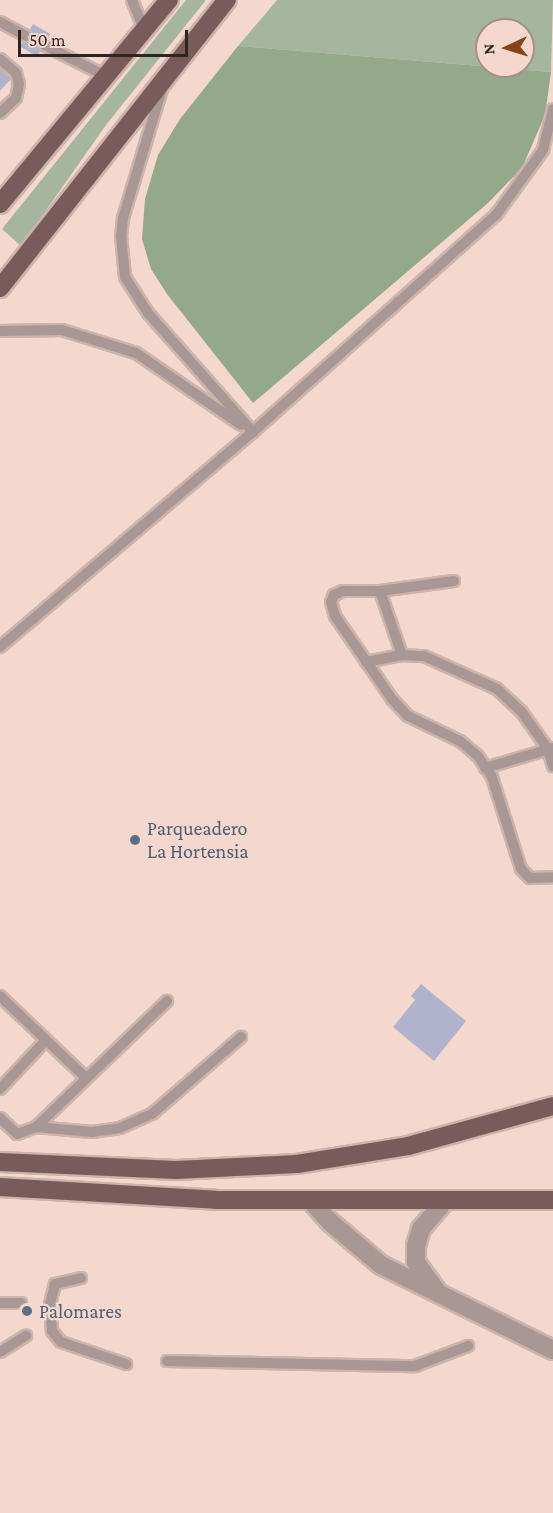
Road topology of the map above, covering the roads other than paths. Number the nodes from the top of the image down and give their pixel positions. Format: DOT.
graph roads {
  1 [pos="132,0"];
  2 [pos="169,0"];
  3 [pos="227,0"];
  4 [pos="0,22"];
  5 [pos="144,29"];
  6 [pos="26,36"];
  7 [pos="44,45"];
  8 [pos="0,59"];
  9 [pos="167,73"];
  10 [pos="106,76"];
  11 [pos="553,108"];
  12 [pos="0,113"];
  13 [pos="70,118"];
  14 [pos="0,189"];
  15 [pos="0,204"];
  16 [pos="0,288"];
  17 [pos="0,332"];
  18 [pos="253,432"];
  19 [pos="454,580"];
  20 [pos="380,591"];
  21 [pos="0,647"];
  22 [pos="402,655"];
  23 [pos="366,662"];
  24 [pos="551,747"];
  25 [pos="553,766"];
  26 [pos="485,768"];
  27 [pos="553,877"];
  28 [pos="1,998"];
  29 [pos="167,1001"];
  30 [pos="241,1037"];
  31 [pos="46,1040"];
  32 [pos="87,1078"];
  33 [pos="0,1089"];
  34 [pos="553,1106"];
  35 [pos="0,1118"];
  36 [pos="36,1127"];
  37 [pos="0,1133"];
  38 [pos="17,1134"];
  39 [pos="0,1162"];
  40 [pos="2,1188"];
  41 [pos="553,1200"];
  42 [pos="311,1201"];
  43 [pos="444,1202"];
  44 [pos="81,1278"];
  45 [pos="439,1294"];
  46 [pos="0,1303"];
  47 [pos="21,1303"];
  48 [pos="26,1336"];
  49 [pos="468,1346"];
  50 [pos="553,1350"];
  51 [pos="0,1352"];
  52 [pos="167,1361"];
  53 [pos="126,1364"];
  1 -- 5 [label="lane"];
  2 -- 5 [label="main road"];
  3 -- 9 [label="main road"];
  4 -- 6 [label="lane"];
  5 -- 10 [label="main road"];
  7 -- 10 [label="lane"];
  8 -- 12 [label="lane"];
  9 -- 16 [label="main road"];
  9 -- 18 [label="lane"];
  10 -- 13 [label="main road"];
  11 -- 18 [label="lane"];
  13 -- 14 [label="main road"];
  13 -- 15 [label="main road"];
  17 -- 18 [label="lane"];
  18 -- 21 [label="lane"];
  19 -- 20 [label="lane"];
  20 -- 22 [label="lane"];
  20 -- 23 [label="lane"];
  22 -- 23 [label="lane"];
  22 -- 24 [label="lane"];
  23 -- 26 [label="lane"];
  24 -- 25 [label="lane"];
  24 -- 26 [label="lane"];
  26 -- 27 [label="lane"];
  28 -- 31 [label="lane"];
  29 -- 32 [label="lane"];
  30 -- 36 [label="lane"];
  31 -- 32 [label="lane"];
  31 -- 33 [label="lane"];
  32 -- 36 [label="lane"];
  34 -- 39 [label="main road"];
  35 -- 38 [label="lane"];
  36 -- 38 [label="lane"];
  37 -- 38 [label="lane"];
  40 -- 42 [label="main road"];
  41 -- 43 [label="main road"];
  42 -- 43 [label="main road"];
  42 -- 45 [label="street"];
  43 -- 45 [label="street"];
  44 -- 53 [label="lane"];
  45 -- 50 [label="street"];
  46 -- 47 [label="lane"];
  48 -- 51 [label="lane"];
  49 -- 52 [label="lane"];
}
